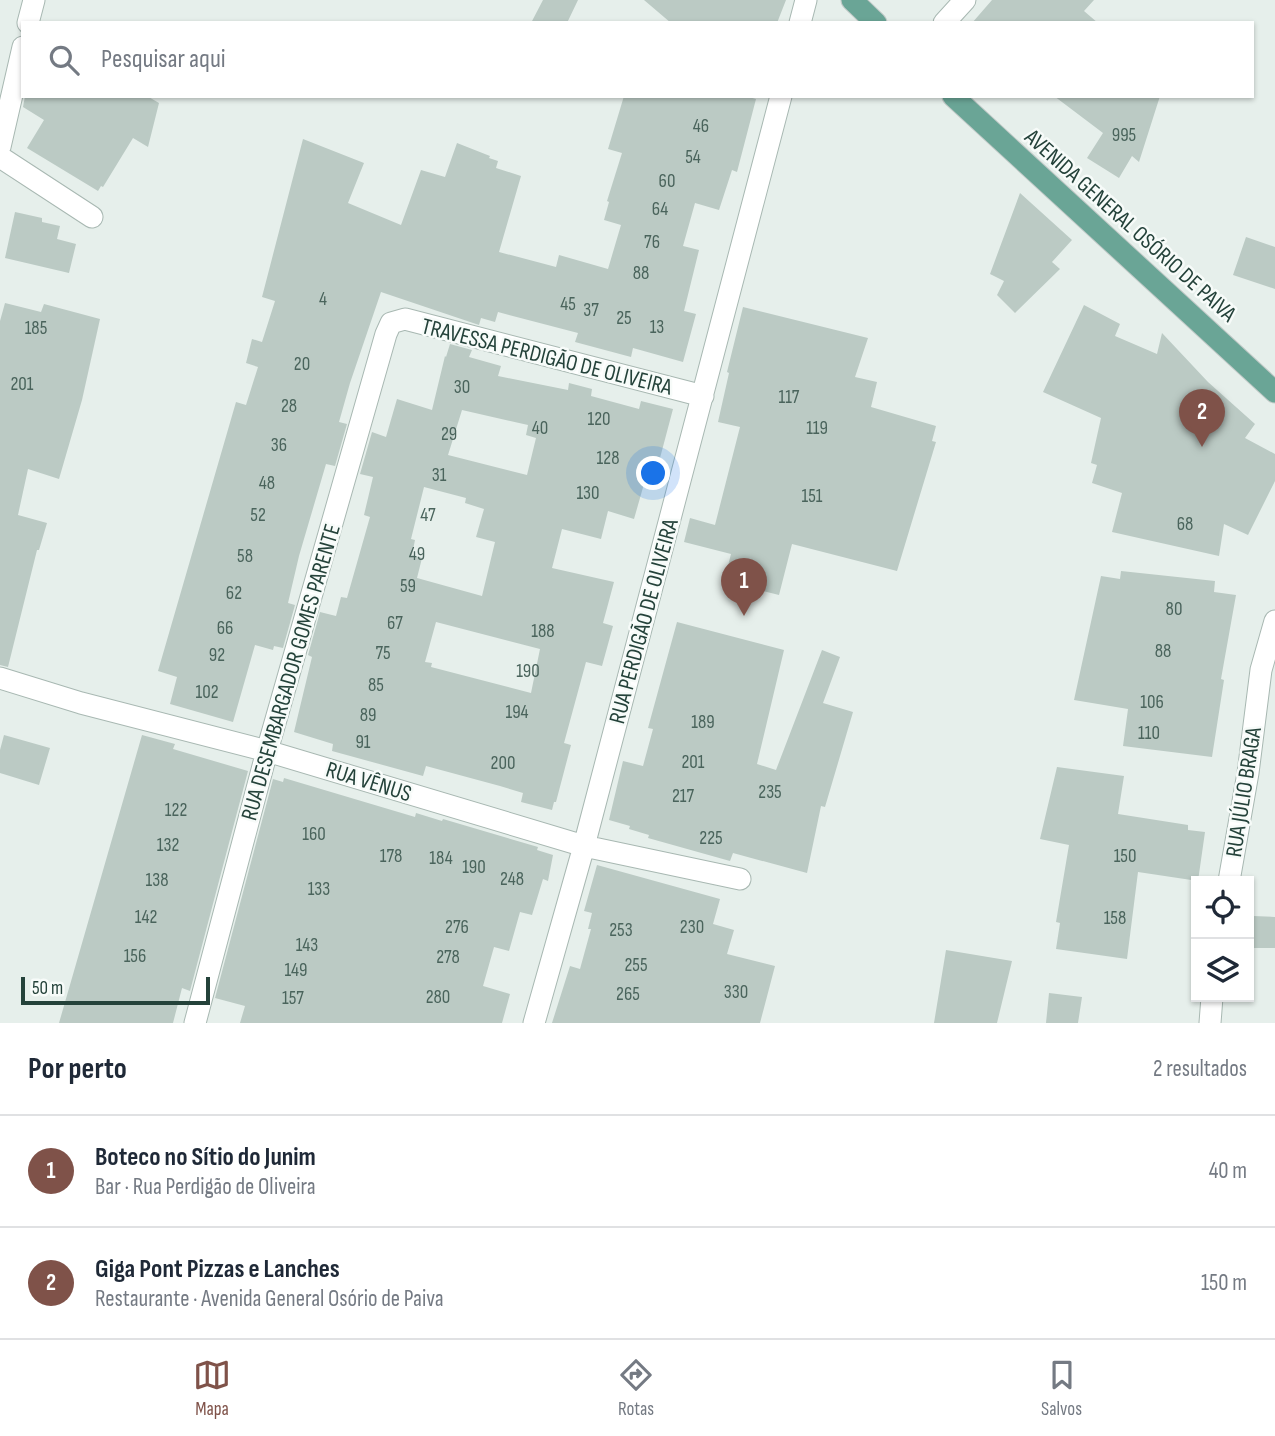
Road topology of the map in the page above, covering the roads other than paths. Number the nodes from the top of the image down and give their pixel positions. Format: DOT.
graph roads {
  1 [pos="34,0"];
  2 [pos="806,0"];
  3 [pos="852,0"];
  4 [pos="965,0"];
  5 [pos="29,21"];
  6 [pos="801,21"];
  7 [pos="874,21"];
  8 [pos="946,21"];
  9 [pos="21,56"];
  10 [pos="780,98"];
  11 [pos="955,98"];
  12 [pos="0,147"];
  13 [pos="0,157"];
  14 [pos="92,217"];
  15 [pos="391,323"];
  16 [pos="1275,392"];
  17 [pos="703,396"];
  18 [pos="1275,621"];
  19 [pos="0,677"];
  20 [pos="267,751"];
  21 [pos="584,846"];
  22 [pos="1231,876"];
  23 [pos="740,879"];
  24 [pos="1212,1002"];
  25 [pos="195,1023"];
  26 [pos="534,1023"];
  27 [pos="1210,1023"];
  1 -- 5 [label="street"];
  2 -- 6 [label="street"];
  3 -- 7 [label="main road"];
  4 -- 8 [label="street"];
  9 -- 12 [label="street"];
  10 -- 17 [label="street, RUA PERDIGÃO DE OLIVEIRA"];
  11 -- 16 [label="main road, AVENIDA GENERAL OSÓRIO DE PAIVA"];
  13 -- 14 [label="street"];
  15 -- 17 [label="street, TRAVESSA PERDIGÃO DE OLIVEIRA"];
  15 -- 20 [label="street, RUA DESEMBARGADOR GOMES PARENTE"];
  17 -- 21 [label="street, RUA PERDIGÃO DE OLIVEIRA"];
  18 -- 22 [label="street, RUA JÚLIO BRAGA"];
  19 -- 20 [label="street, RUA VÊNUS"];
  20 -- 21 [label="street, RUA VÊNUS"];
  20 -- 25 [label="street, RUA DESEMBARGADOR GOMES PARENTE"];
  21 -- 23 [label="street, RUA VÊNUS"];
  21 -- 26 [label="street, RUA PERDIGÃO DE OLIVEIRA"];
  24 -- 27 [label="street"];
}
